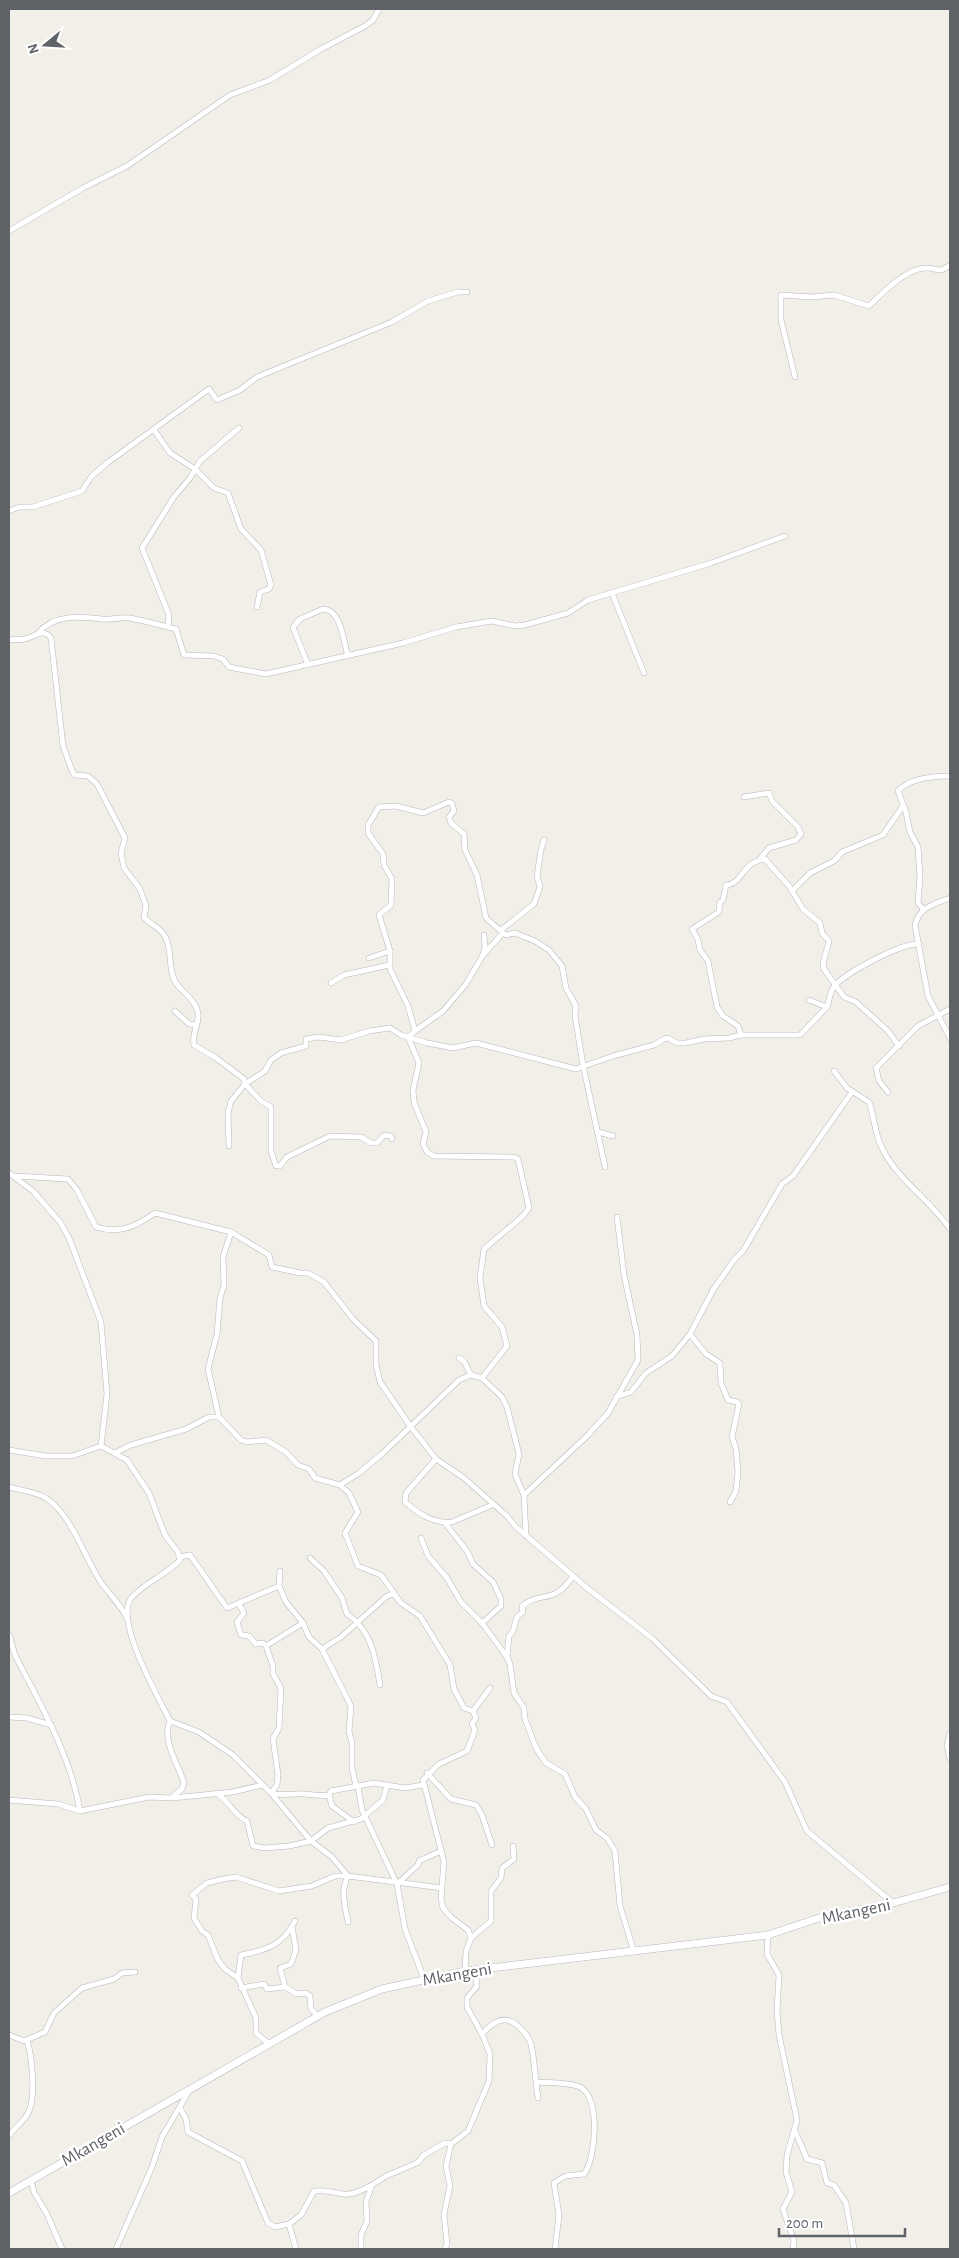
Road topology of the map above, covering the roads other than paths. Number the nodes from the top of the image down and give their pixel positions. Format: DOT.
graph roads {
  1 [pos="379,9"];
  2 [pos="9,231"];
  3 [pos="950,265"];
  4 [pos="467,292"];
  5 [pos="795,377"];
  6 [pos="239,428"];
  7 [pos="154,430"];
  8 [pos="196,469"];
  9 [pos="9,511"];
  10 [pos="785,536"];
  11 [pos="612,592"];
  12 [pos="257,607"];
  13 [pos="168,627"];
  14 [pos="37,634"];
  15 [pos="9,640"];
  16 [pos="348,656"];
  17 [pos="308,665"];
  18 [pos="644,673"];
  19 [pos="950,776"];
  20 [pos="744,797"];
  21 [pos="903,806"];
  22 [pos="544,840"];
  23 [pos="759,860"];
  24 [pos="792,891"];
  25 [pos="950,898"];
  26 [pos="923,909"];
  27 [pos="502,931"];
  28 [pos="484,934"];
  29 [pos="919,944"];
  30 [pos="390,951"];
  31 [pos="483,954"];
  32 [pos="369,958"];
  33 [pos="389,966"];
  34 [pos="331,983"];
  35 [pos="835,986"];
  36 [pos="809,1000"];
  37 [pos="827,1007"];
  38 [pos="950,1009"];
  39 [pos="175,1010"];
  40 [pos="939,1016"];
  41 [pos="196,1025"];
  42 [pos="414,1031"];
  43 [pos="741,1035"];
  44 [pos="408,1037"];
  45 [pos="950,1038"];
  46 [pos="899,1046"];
  47 [pos="583,1065"];
  48 [pos="834,1071"];
  49 [pos="245,1084"];
  50 [pos="852,1092"];
  51 [pos="888,1092"];
  52 [pos="598,1132"];
  53 [pos="613,1136"];
  54 [pos="392,1139"];
  55 [pos="229,1146"];
  56 [pos="605,1168"];
  57 [pos="9,1174"];
  58 [pos="15,1176"];
  59 [pos="617,1217"];
  60 [pos="950,1229"];
  61 [pos="231,1232"];
  62 [pos="690,1334"];
  63 [pos="459,1358"];
  64 [pos="471,1375"];
  65 [pos="482,1378"];
  66 [pos="616,1397"];
  67 [pos="219,1417"];
  68 [pos="411,1427"];
  69 [pos="101,1446"];
  70 [pos="9,1450"];
  71 [pos="115,1453"];
  72 [pos="436,1459"];
  73 [pos="340,1485"];
  74 [pos="9,1487"];
  75 [pos="524,1495"];
  76 [pos="730,1502"];
  77 [pos="492,1504"];
  78 [pos="445,1522"];
  79 [pos="526,1536"];
  80 [pos="422,1538"];
  81 [pos="180,1557"];
  82 [pos="310,1558"];
  83 [pos="280,1571"];
  84 [pos="573,1576"];
  85 [pos="279,1586"];
  86 [pos="397,1597"];
  87 [pos="239,1604"];
  88 [pos="357,1622"];
  89 [pos="303,1623"];
  90 [pos="482,1623"];
  91 [pos="130,1625"];
  92 [pos="9,1635"];
  93 [pos="266,1646"];
  94 [pos="322,1649"];
  95 [pos="507,1657"];
  96 [pos="380,1685"];
  97 [pos="490,1688"];
  98 [pos="473,1712"];
  99 [pos="9,1717"];
  100 [pos="170,1721"];
  101 [pos="51,1725"];
  102 [pos="950,1733"];
  103 [pos="950,1759"];
  104 [pos="428,1773"];
  105 [pos="262,1785"];
  106 [pos="423,1785"];
  107 [pos="357,1786"];
  108 [pos="387,1786"];
  109 [pos="216,1793"];
  110 [pos="271,1794"];
  111 [pos="329,1795"];
  112 [pos="172,1798"];
  113 [pos="9,1800"];
  114 [pos="80,1811"];
  115 [pos="365,1816"];
  116 [pos="354,1822"];
  117 [pos="311,1841"];
  118 [pos="492,1845"];
  119 [pos="513,1846"];
  120 [pos="441,1851"];
  121 [pos="348,1876"];
  122 [pos="397,1884"];
  123 [pos="950,1887"];
  124 [pos="442,1888"];
  125 [pos="893,1903"];
  126 [pos="295,1920"];
  127 [pos="348,1922"];
  128 [pos="292,1927"];
  129 [pos="768,1935"];
  130 [pos="471,1938"];
  131 [pos="634,1952"];
  132 [pos="475,1970"];
  133 [pos="465,1971"];
  134 [pos="135,1972"];
  135 [pos="238,1978"];
  136 [pos="424,1979"];
  137 [pos="285,1987"];
  138 [pos="240,1988"];
  139 [pos="318,2016"];
  140 [pos="482,2034"];
  141 [pos="9,2035"];
  142 [pos="27,2040"];
  143 [pos="268,2043"];
  144 [pos="537,2082"];
  145 [pos="189,2091"];
  146 [pos="538,2098"];
  147 [pos="180,2108"];
  148 [pos="795,2131"];
  149 [pos="9,2136"];
  150 [pos="451,2144"];
  151 [pos="31,2180"];
  152 [pos="372,2185"];
  153 [pos="9,2193"];
  154 [pos="289,2224"];
  155 [pos="62,2249"];
  156 [pos="116,2249"];
  157 [pos="296,2249"];
  158 [pos="361,2249"];
  159 [pos="445,2249"];
  160 [pos="555,2249"];
  161 [pos="793,2249"];
  162 [pos="854,2249"];
  1 -- 2 [label="street"];
  3 -- 5 [label="street"];
  4 -- 7 [label="street"];
  6 -- 8 [label="street"];
  7 -- 8 [label="street"];
  7 -- 9 [label="street"];
  8 -- 12 [label="street"];
  8 -- 13 [label="street"];
  10 -- 11 [label="street"];
  11 -- 16 [label="street"];
  11 -- 18 [label="street"];
  13 -- 14 [label="street"];
  13 -- 17 [label="street"];
  14 -- 15 [label="street"];
  14 -- 41 [label="street"];
  16 -- 17 [label="street"];
  16 -- 17 [label="street"];
  19 -- 21 [label="street"];
  20 -- 23 [label="street"];
  21 -- 24 [label="street"];
  21 -- 26 [label="street"];
  22 -- 27 [label="street"];
  23 -- 24 [label="street"];
  23 -- 43 [label="street"];
  24 -- 35 [label="street"];
  25 -- 26 [label="street"];
  26 -- 29 [label="street"];
  27 -- 30 [label="street"];
  27 -- 31 [label="street"];
  27 -- 47 [label="street"];
  28 -- 31 [label="street"];
  29 -- 35 [label="street"];
  29 -- 40 [label="street"];
  30 -- 32 [label="street"];
  30 -- 33 [label="street"];
  31 -- 42 [label="street"];
  33 -- 34 [label="street"];
  33 -- 42 [label="street"];
  35 -- 37 [label="street"];
  35 -- 46 [label="street"];
  36 -- 37 [label="street"];
  37 -- 43 [label="street"];
  38 -- 40 [label="street"];
  39 -- 41 [label="street"];
  40 -- 45 [label="street"];
  40 -- 46 [label="street"];
  41 -- 49 [label="street"];
  42 -- 44 [label="street"];
  43 -- 47 [label="street"];
  44 -- 47 [label="street"];
  44 -- 49 [label="street"];
  44 -- 65 [label="street"];
  46 -- 51 [label="street"];
  47 -- 52 [label="street"];
  48 -- 50 [label="street"];
  49 -- 54 [label="street"];
  49 -- 55 [label="street"];
  50 -- 60 [label="street"];
  50 -- 62 [label="street"];
  52 -- 53 [label="street"];
  52 -- 56 [label="street"];
  57 -- 58 [label="street"];
  58 -- 61 [label="street"];
  58 -- 69 [label="street"];
  59 -- 66 [label="street"];
  61 -- 67 [label="street"];
  61 -- 68 [label="street"];
  62 -- 66 [label="street"];
  62 -- 76 [label="street"];
  63 -- 64 [label="street"];
  64 -- 65 [label="street"];
  64 -- 68 [label="street"];
  65 -- 75 [label="street"];
  66 -- 75 [label="street"];
  67 -- 71 [label="street"];
  67 -- 73 [label="street"];
  68 -- 72 [label="street"];
  68 -- 73 [label="street"];
  69 -- 70 [label="street"];
  69 -- 71 [label="street"];
  71 -- 81 [label="street"];
  72 -- 77 [label="street"];
  72 -- 78 [label="street"];
  73 -- 86 [label="street"];
  74 -- 91 [label="street"];
  75 -- 79 [label="street"];
  77 -- 78 [label="street"];
  77 -- 79 [label="street"];
  78 -- 90 [label="street"];
  79 -- 84 [label="street"];
  80 -- 90 [label="street"];
  81 -- 87 [label="street"];
  81 -- 91 [label="street"];
  82 -- 88 [label="street"];
  83 -- 85 [label="street"];
  84 -- 95 [label="street"];
  84 -- 125 [label="street"];
  85 -- 87 [label="street"];
  85 -- 89 [label="street"];
  86 -- 88 [label="street"];
  86 -- 98 [label="street"];
  87 -- 93 [label="street"];
  88 -- 94 [label="street"];
  88 -- 96 [label="street"];
  89 -- 93 [label="street"];
  89 -- 94 [label="street"];
  90 -- 95 [label="street"];
  91 -- 100 [label="street"];
  92 -- 101 [label="street"];
  93 -- 110 [label="street"];
  94 -- 107 [label="street"];
  95 -- 131 [label="street"];
  97 -- 98 [label="street"];
  98 -- 104 [label="street"];
  99 -- 101 [label="street"];
  100 -- 105 [label="street"];
  100 -- 112 [label="street"];
  101 -- 114 [label="street"];
  102 -- 103 [label="street"];
  104 -- 106 [label="street"];
  104 -- 118 [label="street"];
  105 -- 109 [label="street"];
  105 -- 110 [label="street"];
  106 -- 108 [label="street"];
  106 -- 120 [label="street"];
  107 -- 108 [label="street"];
  107 -- 111 [label="street"];
  107 -- 115 [label="street"];
  108 -- 115 [label="street"];
  109 -- 112 [label="street"];
  109 -- 117 [label="street"];
  110 -- 111 [label="street"];
  110 -- 117 [label="street"];
  111 -- 116 [label="street"];
  112 -- 114 [label="street"];
  113 -- 114 [label="street"];
  115 -- 116 [label="street"];
  115 -- 122 [label="street"];
  116 -- 117 [label="street"];
  117 -- 121 [label="street"];
  119 -- 130 [label="street"];
  120 -- 122 [label="street"];
  120 -- 124 [label="street"];
  121 -- 122 [label="street"];
  121 -- 127 [label="street"];
  121 -- 135 [label="street"];
  122 -- 124 [label="street"];
  122 -- 136 [label="street"];
  123 -- 125 [label="street, Mkangeni"];
  124 -- 130 [label="street"];
  125 -- 129 [label="street, Mkangeni"];
  126 -- 128 [label="street"];
  128 -- 135 [label="street"];
  128 -- 137 [label="street"];
  129 -- 131 [label="street, Mkangeni"];
  129 -- 148 [label="street"];
  130 -- 133 [label="street"];
  131 -- 132 [label="street, Mkangeni"];
  132 -- 133 [label="street, Mkangeni"];
  132 -- 140 [label="street"];
  133 -- 136 [label="street, Mkangeni"];
  134 -- 142 [label="street"];
  135 -- 138 [label="street"];
  136 -- 139 [label="street, Mkangeni"];
  137 -- 138 [label="street"];
  137 -- 139 [label="street"];
  138 -- 143 [label="street"];
  139 -- 143 [label="street, Mkangeni"];
  140 -- 144 [label="street"];
  140 -- 150 [label="street"];
  141 -- 142 [label="street"];
  142 -- 149 [label="street"];
  143 -- 145 [label="street, Mkangeni"];
  144 -- 146 [label="street"];
  144 -- 160 [label="street"];
  145 -- 147 [label="street"];
  145 -- 151 [label="street, Mkangeni"];
  147 -- 154 [label="street"];
  147 -- 156 [label="street"];
  148 -- 161 [label="street"];
  148 -- 162 [label="street"];
  150 -- 152 [label="street"];
  150 -- 159 [label="street"];
  151 -- 153 [label="street, Mkangeni"];
  151 -- 155 [label="street"];
  152 -- 154 [label="street"];
  152 -- 158 [label="street"];
  154 -- 157 [label="street"];
}
